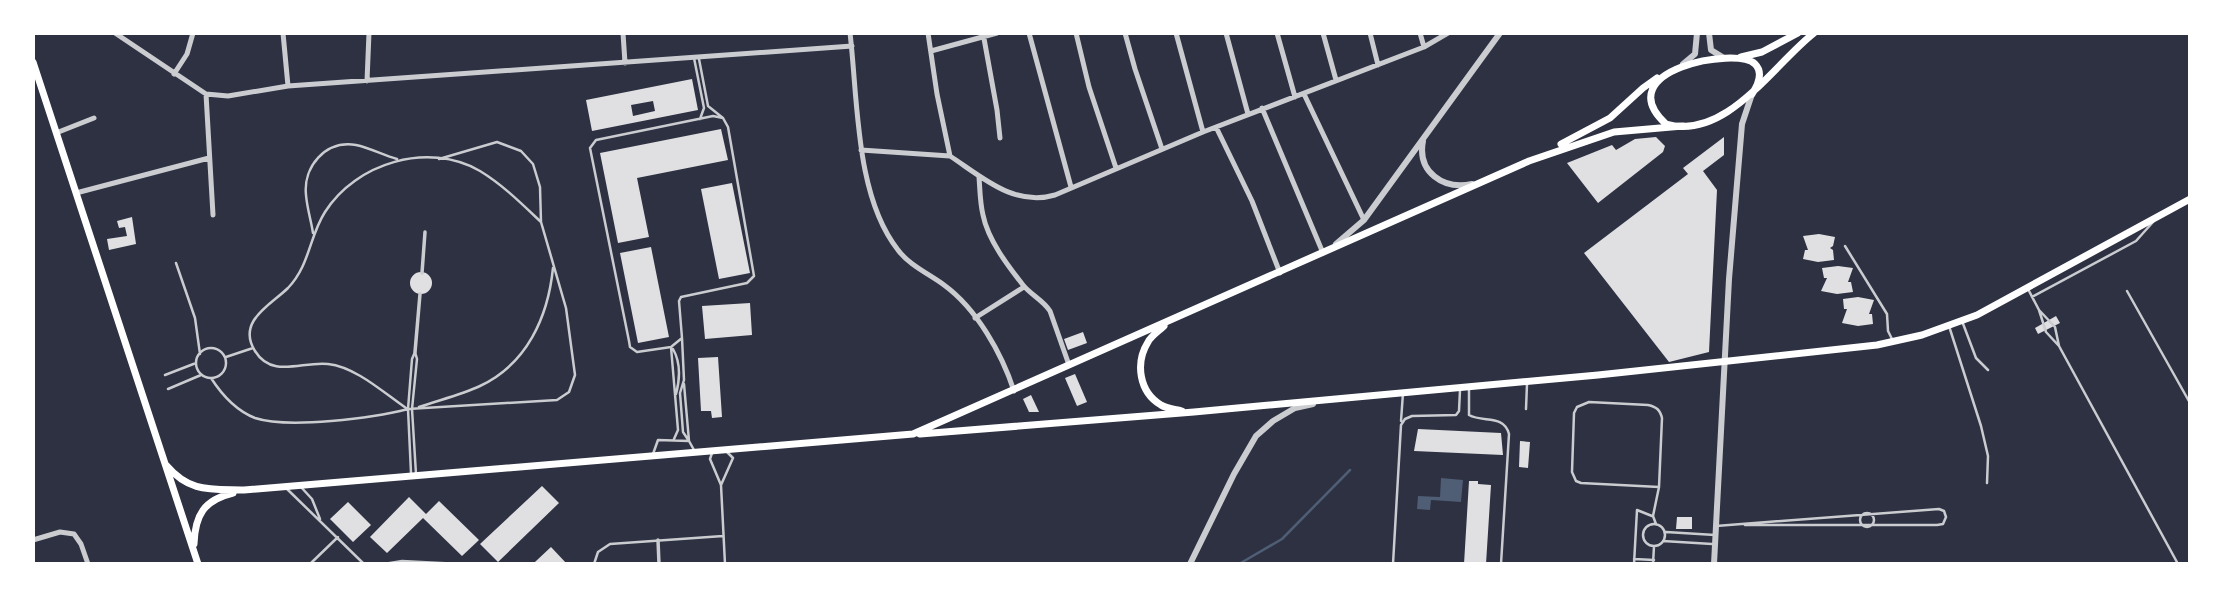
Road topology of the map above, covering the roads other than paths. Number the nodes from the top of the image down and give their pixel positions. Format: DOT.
graph roads {
  1 [pos="115,33"];
  2 [pos="133,33"];
  3 [pos="193,33"];
  4 [pos="283,33"];
  5 [pos="369,33"];
  6 [pos="623,33"];
  7 [pos="850,33"];
  8 [pos="928,33"];
  9 [pos="997,33"];
  10 [pos="1029,33"];
  11 [pos="1076,33"];
  12 [pos="1125,33"];
  13 [pos="1176,33"];
  14 [pos="1226,33"];
  15 [pos="1277,33"];
  16 [pos="1323,33"];
  17 [pos="1370,33"];
  18 [pos="1420,33"];
  19 [pos="1448,33"];
  20 [pos="1500,33"];
  21 [pos="1697,33"];
  22 [pos="1709,33"];
  23 [pos="1798,33"];
  24 [pos="1814,33"];
  25 [pos="984,36"];
  26 [pos="128,42"];
  27 [pos="852,46"];
  28 [pos="1423,47"];
  29 [pos="931,51"];
  30 [pos="696,57"];
  31 [pos="1733,58"];
  32 [pos="33,62"];
  33 [pos="625,62"];
  34 [pos="1378,65"];
  35 [pos="1673,70"];
  36 [pos="174,74"];
  37 [pos="1336,80"];
  38 [pos="367,82"];
  39 [pos="288,86"];
  40 [pos="206,94"];
  41 [pos="1304,94"];
  42 [pos="1752,94"];
  43 [pos="1294,97"];
  44 [pos="1262,108"];
  45 [pos="1248,114"];
  46 [pos="94,118"];
  47 [pos="723,118"];
  48 [pos="700,119"];
  49 [pos="1683,126"];
  50 [pos="1216,127"];
  51 [pos="1203,132"];
  52 [pos="57,133"];
  53 [pos="1425,135"];
  54 [pos="1000,138"];
  55 [pos="1162,149"];
  56 [pos="861,150"];
  57 [pos="950,156"];
  58 [pos="209,158"];
  59 [pos="439,159"];
  60 [pos="400,160"];
  61 [pos="1529,161"];
  62 [pos="1116,168"];
  63 [pos="979,177"];
  64 [pos="1483,180"];
  65 [pos="1072,187"];
  66 [pos="76,193"];
  67 [pos="2190,199"];
  68 [pos="213,215"];
  69 [pos="1364,220"];
  70 [pos="541,222"];
  71 [pos="425,232"];
  72 [pos="314,234"];
  73 [pos="1845,246"];
  74 [pos="1323,253"];
  75 [pos="176,263"];
  76 [pos="553,264"];
  77 [pos="422,273"];
  78 [pos="1280,273"];
  79 [pos="1024,287"];
  80 [pos="2127,291"];
  81 [pos="2030,293"];
  82 [pos="420,294"];
  83 [pos="2039,310"];
  84 [pos="975,318"];
  85 [pos="1170,321"];
  86 [pos="1962,321"];
  87 [pos="1949,326"];
  88 [pos="682,338"];
  89 [pos="1894,342"];
  90 [pos="671,346"];
  91 [pos="2059,346"];
  92 [pos="253,348"];
  93 [pos="415,352"];
  94 [pos="200,354"];
  95 [pos="225,358"];
  96 [pos="1724,361"];
  97 [pos="197,363"];
  98 [pos="1069,365"];
  99 [pos="1987,370"];
  100 [pos="165,375"];
  101 [pos="202,375"];
  102 [pos="211,378"];
  103 [pos="1527,382"];
  104 [pos="1459,387"];
  105 [pos="1469,387"];
  106 [pos="168,389"];
  107 [pos="1014,391"];
  108 [pos="1403,392"];
  109 [pos="1336,399"];
  110 [pos="2190,403"];
  111 [pos="410,409"];
  112 [pos="1526,409"];
  113 [pos="1194,412"];
  114 [pos="1401,425"];
  115 [pos="913,435"];
  116 [pos="674,439"];
  117 [pos="689,441"];
  118 [pos="724,450"];
  119 [pos="715,451"];
  120 [pos="696,452"];
  121 [pos="653,456"];
  122 [pos="166,465"];
  123 [pos="414,476"];
  124 [pos="1987,483"];
  125 [pos="299,485"];
  126 [pos="721,485"];
  127 [pos="285,486"];
  128 [pos="1659,487"];
  129 [pos="244,490"];
  130 [pos="1867,513"];
  131 [pos="1653,516"];
  132 [pos="320,519"];
  133 [pos="1656,524"];
  134 [pos="1745,525"];
  135 [pos="1716,526"];
  136 [pos="1867,527"];
  137 [pos="1665,532"];
  138 [pos="1715,535"];
  139 [pos="723,536"];
  140 [pos="338,537"];
  141 [pos="33,540"];
  142 [pos="658,540"];
  143 [pos="1663,541"];
  144 [pos="1714,544"];
  145 [pos="1654,546"];
  146 [pos="194,550"];
  147 [pos="1634,559"];
  148 [pos="1653,562"];
  149 [pos="88,564"];
  150 [pos="198,564"];
  151 [pos="310,564"];
  152 [pos="364,564"];
  153 [pos="384,564"];
  154 [pos="460,564"];
  155 [pos="594,564"];
  156 [pos="659,564"];
  157 [pos="725,564"];
  158 [pos="1191,564"];
  159 [pos="1392,564"];
  160 [pos="1501,564"];
  161 [pos="1634,564"];
  162 [pos="1714,564"];
  163 [pos="2178,564"];
  1 -- 26 [label="street"];
  2 -- 26 [label="street"];
  3 -- 36 [label="street"];
  4 -- 39 [label="street"];
  5 -- 38 [label="street"];
  6 -- 33 [label="street"];
  7 -- 27 [label="street"];
  8 -- 29 [label="street"];
  9 -- 25 [label="street"];
  10 -- 65 [label="street"];
  11 -- 62 [label="street"];
  12 -- 55 [label="street"];
  13 -- 51 [label="street"];
  14 -- 45 [label="street"];
  15 -- 43 [label="street"];
  16 -- 37 [label="street"];
  17 -- 34 [label="street"];
  18 -- 28 [label="street"];
  19 -- 28 [label="street"];
  20 -- 53 [label="street"];
  21 -- 35 [label="street"];
  22 -- 31 [label="street"];
  23 -- 31 [label="main road"];
  24 -- 42 [label="main road"];
  25 -- 29 [label="street"];
  25 -- 54 [label="street"];
  26 -- 36 [label="street"];
  27 -- 30 [label="street"];
  27 -- 56 [label="street"];
  28 -- 34 [label="street"];
  29 -- 57 [label="street"];
  30 -- 33 [label="street"];
  30 -- 47 [label="lane"];
  30 -- 48 [label="lane"];
  31 -- 35 [label="main road"];
  31 -- 42 [label="main road"];
  32 -- 52 [label="main road"];
  33 -- 38 [label="street"];
  34 -- 37 [label="street"];
  35 -- 49 [label="main road"];
  35 -- 61 [label="main road"];
  36 -- 40 [label="street"];
  37 -- 41 [label="street"];
  38 -- 39 [label="street"];
  39 -- 40 [label="street"];
  40 -- 58 [label="street"];
  41 -- 43 [label="street"];
  41 -- 69 [label="street"];
  42 -- 49 [label="main road"];
  42 -- 96 [label="street"];
  43 -- 44 [label="street"];
  44 -- 45 [label="street"];
  44 -- 74 [label="street"];
  45 -- 50 [label="street"];
  46 -- 52 [label="street"];
  47 -- 48 [label="lane"];
  47 -- 88 [label="lane"];
  48 -- 90 [label="lane"];
  49 -- 61 [label="main road"];
  50 -- 51 [label="street"];
  50 -- 78 [label="street"];
  51 -- 55 [label="street"];
  52 -- 66 [label="main road"];
  53 -- 64 [label="street"];
  53 -- 69 [label="street"];
  55 -- 62 [label="street"];
  56 -- 57 [label="street"];
  56 -- 84 [label="street"];
  57 -- 63 [label="street"];
  58 -- 66 [label="street"];
  58 -- 68 [label="street"];
  59 -- 60 [label="lane"];
  59 -- 70 [label="lane"];
  59 -- 70 [label="lane"];
  60 -- 72 [label="lane"];
  60 -- 72 [label="lane"];
  61 -- 64 [label="main road"];
  62 -- 65 [label="street"];
  63 -- 65 [label="street"];
  63 -- 79 [label="street"];
  64 -- 74 [label="main road"];
  66 -- 122 [label="main road"];
  67 -- 81 [label="main road"];
  69 -- 74 [label="street"];
  70 -- 76 [label="lane"];
  71 -- 77 [label="street"];
  72 -- 92 [label="lane"];
  73 -- 89 [label="lane"];
  74 -- 78 [label="main road"];
  75 -- 94 [label="lane"];
  76 -- 111 [label="lane"];
  76 -- 111 [label="lane"];
  78 -- 85 [label="main road"];
  79 -- 84 [label="street"];
  79 -- 98 [label="street"];
  80 -- 110 [label="lane"];
  81 -- 83 [label="lane"];
  81 -- 86 [label="main road"];
  82 -- 93 [label="street"];
  83 -- 91 [label="lane"];
  83 -- 91 [label="lane"];
  84 -- 107 [label="street"];
  85 -- 98 [label="main road"];
  85 -- 113 [label="main road"];
  86 -- 87 [label="main road"];
  86 -- 99 [label="lane"];
  87 -- 89 [label="main road"];
  87 -- 124 [label="lane"];
  88 -- 90 [label="lane"];
  88 -- 117 [label="lane"];
  89 -- 96 [label="main road"];
  90 -- 116 [label="lane"];
  91 -- 163 [label="lane"];
  92 -- 95 [label="lane"];
  92 -- 111 [label="lane"];
  93 -- 111 [label="lane"];
  94 -- 95 [label="lane"];
  94 -- 97 [label="lane"];
  95 -- 102 [label="lane"];
  96 -- 103 [label="main road"];
  96 -- 135 [label="street"];
  97 -- 100 [label="lane"];
  97 -- 101 [label="lane"];
  98 -- 107 [label="main road"];
  101 -- 102 [label="lane"];
  101 -- 106 [label="lane"];
  102 -- 111 [label="lane"];
  103 -- 105 [label="main road"];
  103 -- 112 [label="lane"];
  104 -- 105 [label="main road"];
  104 -- 108 [label="main road"];
  104 -- 114 [label="lane"];
  105 -- 160 [label="lane"];
  107 -- 115 [label="main road"];
  108 -- 109 [label="main road"];
  108 -- 114 [label="lane"];
  109 -- 113 [label="main road"];
  109 -- 158 [label="street"];
  111 -- 123 [label="lane"];
  113 -- 115 [label="main road"];
  114 -- 159 [label="lane"];
  115 -- 118 [label="main road"];
  116 -- 117 [label="lane"];
  116 -- 121 [label="lane"];
  117 -- 120 [label="lane"];
  118 -- 119 [label="main road"];
  118 -- 126 [label="lane"];
  119 -- 120 [label="main road"];
  119 -- 126 [label="lane"];
  120 -- 121 [label="main road"];
  121 -- 123 [label="main road"];
  122 -- 129 [label="main road"];
  122 -- 146 [label="main road"];
  123 -- 125 [label="main road"];
  125 -- 127 [label="main road"];
  125 -- 132 [label="lane"];
  126 -- 139 [label="lane"];
  127 -- 129 [label="main road"];
  127 -- 132 [label="lane"];
  128 -- 128 [label="lane"];
  128 -- 131 [label="lane"];
  129 -- 146 [label="main road"];
  130 -- 134 [label="lane"];
  130 -- 136 [label="lane"];
  130 -- 136 [label="lane"];
  130 -- 136 [label="lane"];
  131 -- 133 [label="lane"];
  131 -- 147 [label="lane"];
  132 -- 140 [label="lane"];
  133 -- 137 [label="lane"];
  133 -- 145 [label="lane"];
  134 -- 135 [label="lane"];
  134 -- 136 [label="lane"];
  135 -- 138 [label="street"];
  137 -- 138 [label="lane"];
  137 -- 143 [label="lane"];
  138 -- 144 [label="street"];
  139 -- 142 [label="lane"];
  139 -- 157 [label="lane"];
  140 -- 151 [label="lane"];
  140 -- 152 [label="lane"];
  141 -- 149 [label="street"];
  142 -- 155 [label="lane"];
  142 -- 156 [label="street"];
  143 -- 144 [label="lane"];
  143 -- 145 [label="lane"];
  144 -- 162 [label="street"];
  145 -- 148 [label="lane"];
  146 -- 150 [label="main road"];
  147 -- 148 [label="lane"];
  147 -- 161 [label="lane"];
  153 -- 154 [label="lane"];
}
